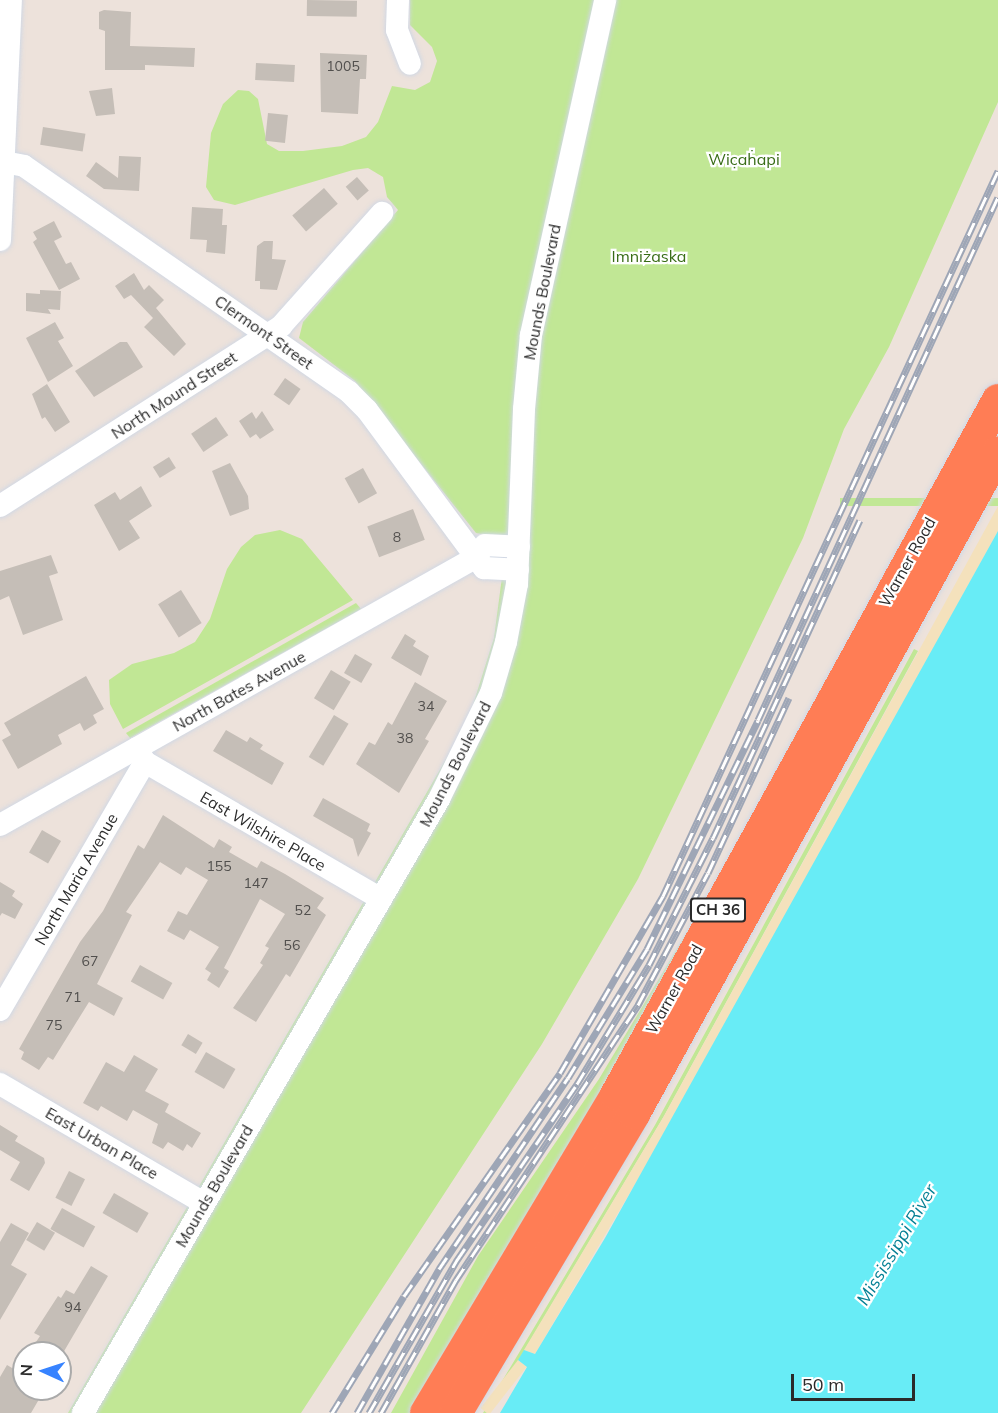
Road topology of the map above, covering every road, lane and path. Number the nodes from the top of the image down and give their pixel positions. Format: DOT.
graph roads {
  1 [pos="11,0"];
  2 [pos="398,0"];
  3 [pos="605,0"];
  4 [pos="410,64"];
  5 [pos="4,162"];
  6 [pos="382,213"];
  7 [pos="0,240"];
  8 [pos="268,334"];
  9 [pos="998,384"];
  10 [pos="998,400"];
  11 [pos="998,452"];
  12 [pos="960,465"];
  13 [pos="0,506"];
  14 [pos="519,547"];
  15 [pos="477,556"];
  16 [pos="518,570"];
  17 [pos="141,755"];
  18 [pos="0,825"];
  19 [pos="381,899"];
  20 [pos="0,1011"];
  21 [pos="0,1084"];
  22 [pos="204,1203"];
  23 [pos="83,1413"];
  24 [pos="426,1413"];
  25 [pos="456,1413"];
  1 -- 5 [label="street"];
  2 -- 4 [label="street"];
  3 -- 14 [label="street, Mounds Boulevard"];
  5 -- 7 [label="street"];
  5 -- 8 [label="street, Clermont Street"];
  6 -- 8 [label="street, North Mound Street"];
  8 -- 13 [label="street, North Mound Street"];
  8 -- 15 [label="street, Clermont Street"];
  9 -- 12 [label="highway"];
  10 -- 12 [label="highway, Warner Road / CH 36"];
  11 -- 25 [label="highway, Warner Road / CH 36"];
  12 -- 24 [label="highway, Warner Road / CH 36"];
  14 -- 15 [label="street"];
  14 -- 16 [label="street, Mounds Boulevard"];
  15 -- 16 [label="street, Clermont Street"];
  15 -- 17 [label="street, North Bates Avenue"];
  16 -- 19 [label="street, Mounds Boulevard"];
  17 -- 18 [label="street, North Bates Avenue"];
  17 -- 19 [label="street, East Wilshire Place"];
  17 -- 20 [label="street, North Maria Avenue"];
  19 -- 22 [label="street, Mounds Boulevard"];
  21 -- 22 [label="street, East Urban Place"];
  22 -- 23 [label="street, Mounds Boulevard"];
}
